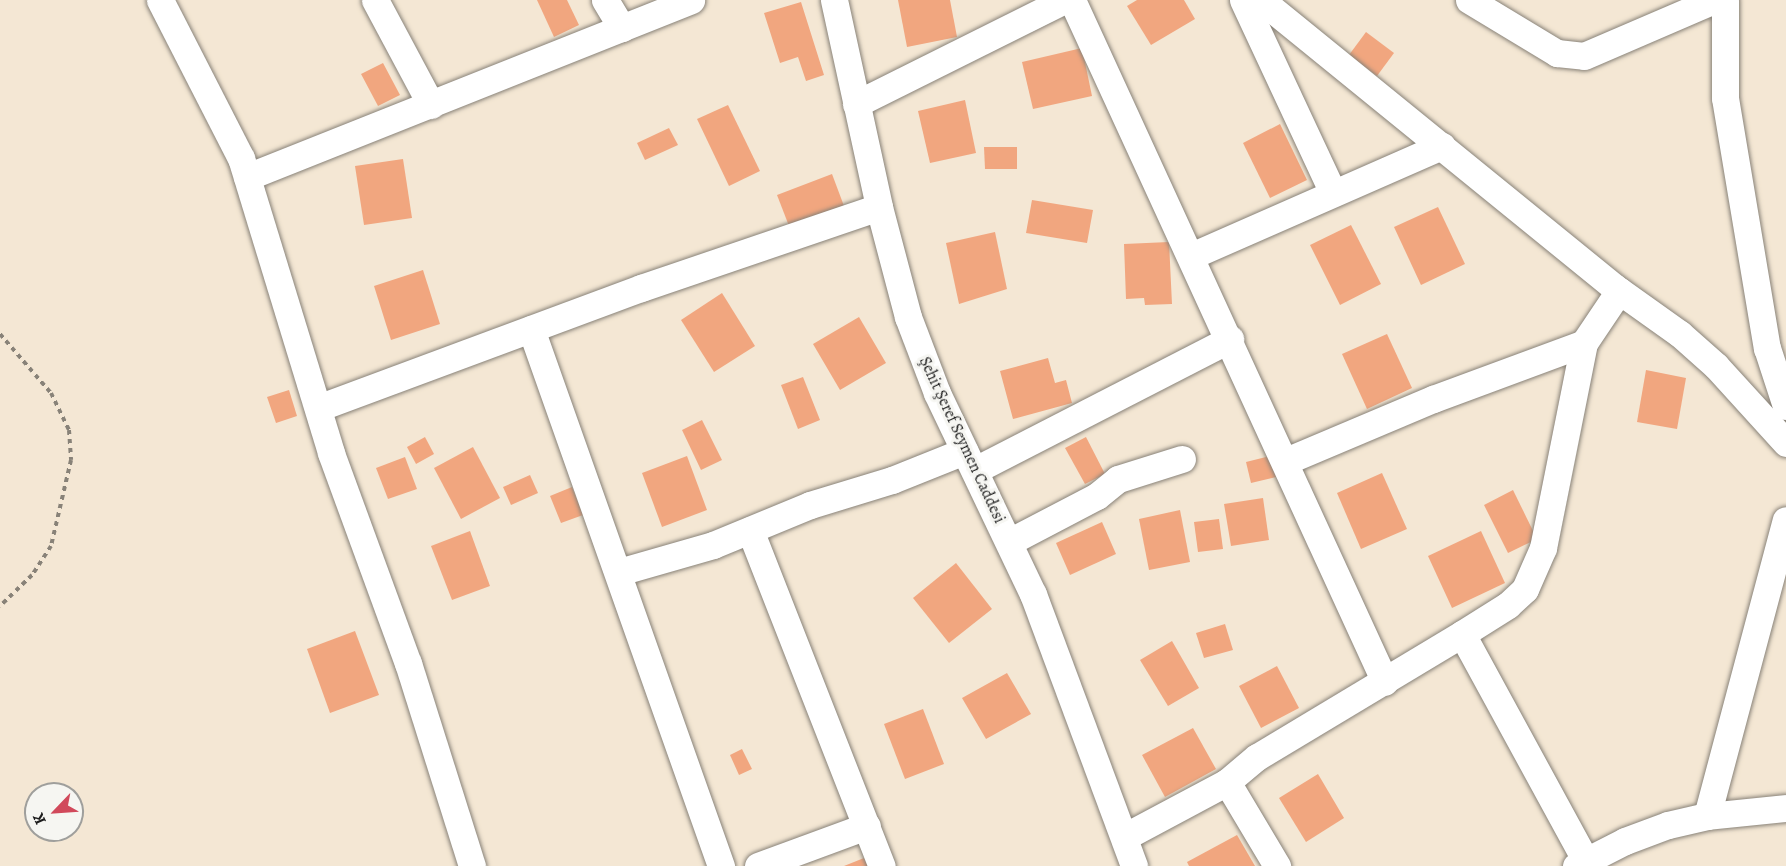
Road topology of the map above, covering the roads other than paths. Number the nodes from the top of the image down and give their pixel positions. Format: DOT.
graph roads {
  1 [pos="160,0"];
  2 [pos="375,0"];
  3 [pos="605,0"];
  4 [pos="691,0"];
  5 [pos="834,0"];
  6 [pos="1065,0"];
  7 [pos="1072,0"];
  8 [pos="1243,0"];
  9 [pos="1261,0"];
  10 [pos="1469,0"];
  11 [pos="1714,0"];
  12 [pos="1725,0"];
  13 [pos="622,28"];
  14 [pos="856,104"];
  15 [pos="431,105"];
  16 [pos="1442,146"];
  17 [pos="248,177"];
  18 [pos="1333,193"];
  19 [pos="879,207"];
  20 [pos="1191,256"];
  21 [pos="1619,291"];
  22 [pos="531,329"];
  23 [pos="1230,339"];
  24 [pos="1584,343"];
  25 [pos="1786,406"];
  26 [pos="318,408"];
  27 [pos="1786,443"];
  28 [pos="1182,459"];
  29 [pos="969,460"];
  30 [pos="1286,461"];
  31 [pos="1786,520"];
  32 [pos="750,531"];
  33 [pos="1009,542"];
  34 [pos="619,572"];
  35 [pos="1462,634"];
  36 [pos="1385,682"];
  37 [pos="1227,782"];
  38 [pos="1784,811"];
  39 [pos="1707,816"];
  40 [pos="867,826"];
  41 [pos="1126,836"];
  42 [pos="1581,863"];
  43 [pos="472,866"];
  44 [pos="721,866"];
  45 [pos="758,866"];
  46 [pos="882,866"];
  47 [pos="1134,866"];
  48 [pos="1277,866"];
  1 -- 17 [label="street"];
  2 -- 15 [label="street"];
  3 -- 13 [label="street"];
  4 -- 13 [label="street"];
  5 -- 14 [label="street, Şehit Şeref Seymen Caddesi"];
  6 -- 14 [label="street"];
  7 -- 20 [label="street"];
  8 -- 18 [label="street"];
  9 -- 16 [label="street"];
  10 -- 11 [label="street"];
  12 -- 25 [label="street"];
  13 -- 15 [label="street"];
  14 -- 19 [label="street, Şehit Şeref Seymen Caddesi"];
  15 -- 17 [label="street"];
  16 -- 18 [label="street"];
  16 -- 21 [label="street"];
  17 -- 26 [label="street"];
  18 -- 20 [label="street"];
  19 -- 22 [label="street"];
  19 -- 29 [label="street, Şehit Şeref Seymen Caddesi"];
  20 -- 23 [label="street"];
  21 -- 24 [label="street"];
  21 -- 27 [label="street"];
  22 -- 26 [label="street"];
  22 -- 34 [label="street"];
  23 -- 29 [label="street"];
  23 -- 30 [label="street"];
  24 -- 30 [label="street"];
  24 -- 35 [label="street"];
  26 -- 43 [label="street"];
  28 -- 33 [label="street"];
  29 -- 32 [label="street"];
  29 -- 33 [label="street, Şehit Şeref Seymen Caddesi"];
  30 -- 36 [label="street"];
  31 -- 39 [label="street"];
  32 -- 34 [label="street"];
  32 -- 40 [label="street"];
  33 -- 41 [label="street, Şehit Şeref Seymen Caddesi"];
  34 -- 44 [label="street"];
  35 -- 36 [label="street"];
  35 -- 42 [label="street"];
  36 -- 37 [label="street"];
  37 -- 41 [label="street"];
  37 -- 48 [label="street"];
  38 -- 39 [label="street"];
  39 -- 42 [label="street"];
  40 -- 45 [label="street"];
  40 -- 46 [label="street"];
  41 -- 47 [label="street, Şehit Şeref Seymen Caddesi"];
}
